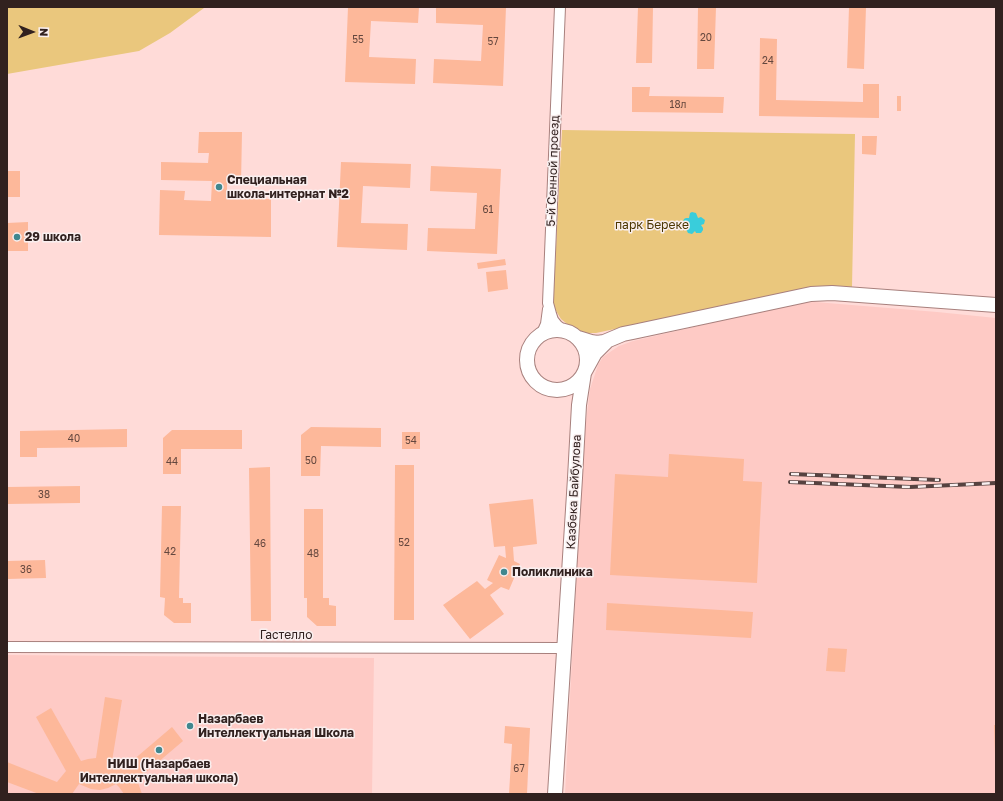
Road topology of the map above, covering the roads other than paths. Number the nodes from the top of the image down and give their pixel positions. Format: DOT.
graph roads {
  1 [pos="560,7"];
  2 [pos="548,303"];
  3 [pos="996,305"];
  4 [pos="563,330"];
  5 [pos="542,333"];
  6 [pos="578,338"];
  7 [pos="607,341"];
  8 [pos="584,373"];
  9 [pos="553,390"];
  10 [pos="579,410"];
  11 [pos="7,647"];
  12 [pos="565,648"];
  13 [pos="555,794"];
  1 -- 2 [label="street, 5-й Сенной проезд"];
  2 -- 4 [label="street, 5-й Сенной проезд"];
  2 -- 5 [label="street"];
  3 -- 7 [label="street"];
  4 -- 5 [label="street"];
  4 -- 6 [label="street"];
  5 -- 9 [label="street"];
  6 -- 7 [label="street"];
  6 -- 8 [label="street"];
  7 -- 8 [label="street, Казбека Байбулова"];
  8 -- 9 [label="street"];
  8 -- 10 [label="street, Казбека Байбулова"];
  9 -- 10 [label="street"];
  10 -- 12 [label="street, Казбека Байбулова"];
  11 -- 12 [label="street, Гастелло"];
  12 -- 13 [label="street, Казбека Байбулова"];
}
